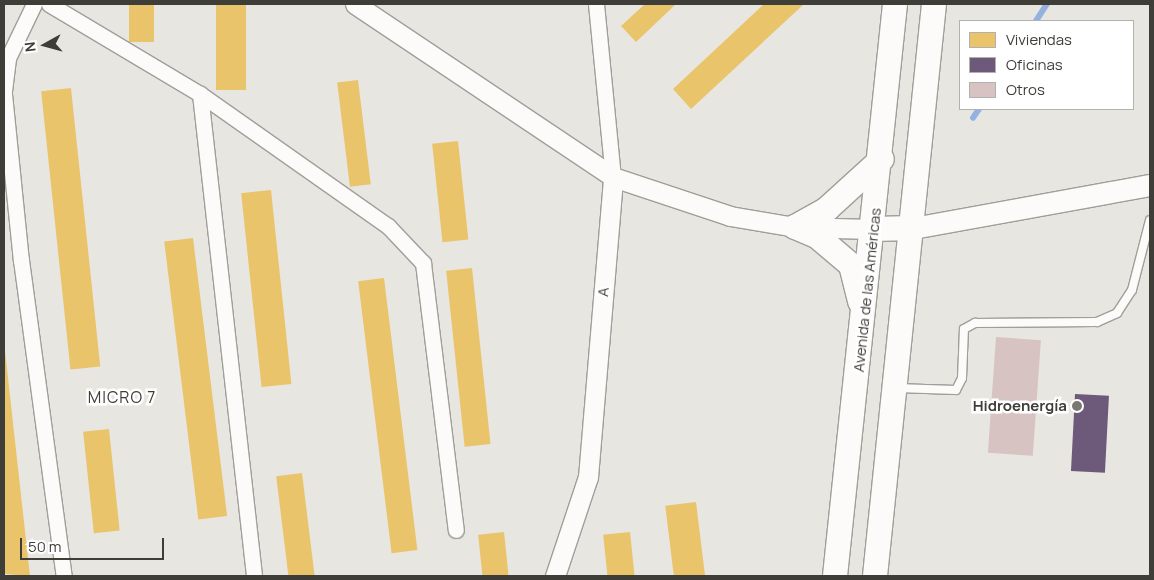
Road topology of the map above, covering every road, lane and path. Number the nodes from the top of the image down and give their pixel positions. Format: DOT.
graph roads {
  1 [pos="34,4"];
  2 [pos="48,4"];
  3 [pos="355,4"];
  4 [pos="596,4"];
  5 [pos="895,4"];
  6 [pos="934,4"];
  7 [pos="4,93"];
  8 [pos="200,94"];
  9 [pos="882,159"];
  10 [pos="613,177"];
  11 [pos="1150,185"];
  12 [pos="1150,220"];
  13 [pos="796,228"];
  14 [pos="913,228"];
  15 [pos="873,229"];
  16 [pos="864,319"];
  17 [pos="894,388"];
  18 [pos="456,530"];
  19 [pos="64,576"];
  20 [pos="254,576"];
  21 [pos="555,576"];
  22 [pos="836,576"];
  23 [pos="874,576"];
  1 -- 7 [label="street"];
  2 -- 8 [label="street"];
  3 -- 10 [label="street"];
  4 -- 10 [label="street, A"];
  5 -- 9 [label="main road, Avenida de las Américas"];
  6 -- 14 [label="main road"];
  7 -- 19 [label="street"];
  8 -- 18 [label="street"];
  8 -- 20 [label="street"];
  9 -- 13 [label="main road"];
  9 -- 15 [label="main road, Avenida de las Américas"];
  10 -- 13 [label="street"];
  10 -- 21 [label="street, A"];
  11 -- 14 [label="main road"];
  12 -- 17 [label="lane"];
  13 -- 15 [label="street"];
  13 -- 16 [label="main road"];
  14 -- 15 [label="main road"];
  14 -- 17 [label="main road"];
  15 -- 16 [label="main road, Avenida de las Américas"];
  16 -- 22 [label="main road, Avenida de las Américas"];
  17 -- 23 [label="main road"];
}
